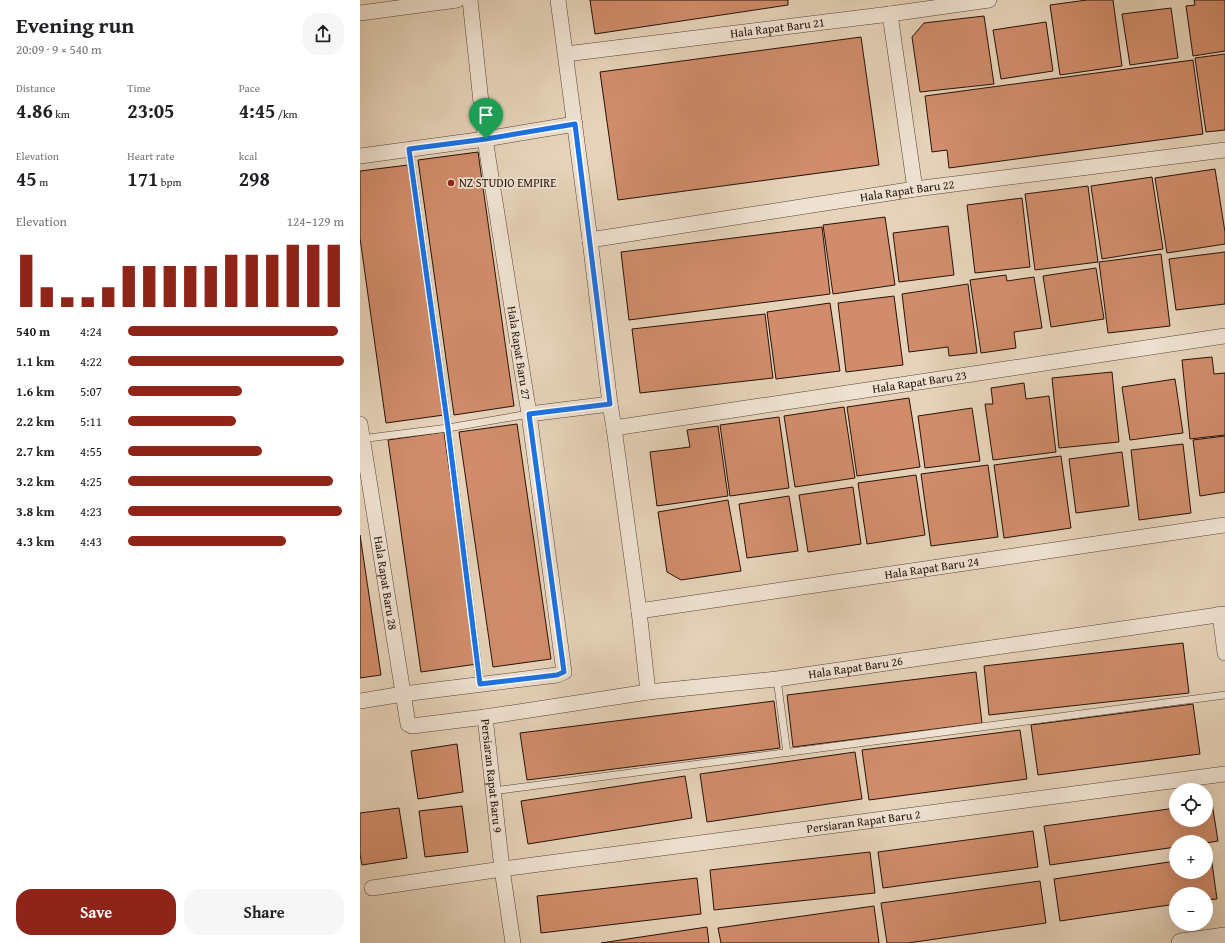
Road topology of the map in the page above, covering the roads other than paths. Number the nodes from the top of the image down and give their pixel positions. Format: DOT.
graph roads {
  1 [pos="456,0"];
  2 [pos="470,0"];
  3 [pos="558,0"];
  4 [pos="990,0"];
  5 [pos="360,13"];
  6 [pos="890,14"];
  7 [pos="566,54"];
  8 [pos="575,124"];
  9 [pos="486,139"];
  10 [pos="409,149"];
  11 [pos="1225,150"];
  12 [pos="360,156"];
  13 [pos="915,189"];
  14 [pos="590,240"];
  15 [pos="1225,336"];
  16 [pos="610,404"];
  17 [pos="529,414"];
  18 [pos="448,428"];
  19 [pos="614,428"];
  20 [pos="361,434"];
  21 [pos="1225,525"];
  22 [pos="639,611"];
  23 [pos="1223,614"];
  24 [pos="1225,653"];
  25 [pos="777,679"];
  26 [pos="480,684"];
  27 [pos="648,692"];
  28 [pos="403,694"];
  29 [pos="1225,695"];
  30 [pos="360,700"];
  31 [pos="486,717"];
  32 [pos="788,753"];
  33 [pos="1225,774"];
  34 [pos="493,791"];
  35 [pos="502,869"];
  36 [pos="372,888"];
  37 [pos="1225,937"];
  38 [pos="513,943"];
  39 [pos="1181,943"];
  1 -- 5 [label="street"];
  2 -- 9 [label="street, Hala Rapat Baru 27"];
  3 -- 7 [label="street"];
  4 -- 6 [label="street, Hala Rapat Baru 21"];
  6 -- 7 [label="street, Hala Rapat Baru 21"];
  6 -- 13 [label="street"];
  7 -- 8 [label="street"];
  8 -- 9 [label="street"];
  8 -- 14 [label="street"];
  9 -- 10 [label="street"];
  9 -- 17 [label="street, Hala Rapat Baru 27"];
  10 -- 12 [label="street"];
  10 -- 18 [label="lane"];
  11 -- 13 [label="street, Hala Rapat Baru 22"];
  13 -- 14 [label="street, Hala Rapat Baru 22"];
  14 -- 16 [label="street"];
  15 -- 19 [label="street, Hala Rapat Baru 23"];
  16 -- 17 [label="street"];
  16 -- 19 [label="street"];
  17 -- 18 [label="lane"];
  17 -- 26 [label="street, Hala Rapat Baru 27"];
  18 -- 20 [label="lane"];
  18 -- 26 [label="lane"];
  19 -- 22 [label="street"];
  20 -- 28 [label="street, Hala Rapat Baru 28"];
  21 -- 22 [label="street, Hala Rapat Baru 24"];
  22 -- 27 [label="street"];
  23 -- 24 [label="street"];
  23 -- 25 [label="street, Hala Rapat Baru 26"];
  25 -- 27 [label="street, Hala Rapat Baru 26"];
  25 -- 32 [label="lane"];
  26 -- 28 [label="street, Hala Rapat Baru 27"];
  27 -- 31 [label="street, Hala Rapat Baru 26"];
  28 -- 30 [label="street, Hala Rapat Baru 27"];
  28 -- 31 [label="street, Persiaran Rapat Baru 9"];
  29 -- 32 [label="lane"];
  31 -- 34 [label="street, Persiaran Rapat Baru 9"];
  32 -- 34 [label="lane"];
  33 -- 35 [label="street, Persiaran Rapat Baru 2"];
  34 -- 35 [label="street, Persiaran Rapat Baru 9"];
  35 -- 36 [label="street, Persiaran Rapat Baru 2"];
  35 -- 38 [label="street, Persiaran Rapat Baru 9"];
  37 -- 39 [label="street"];
}
